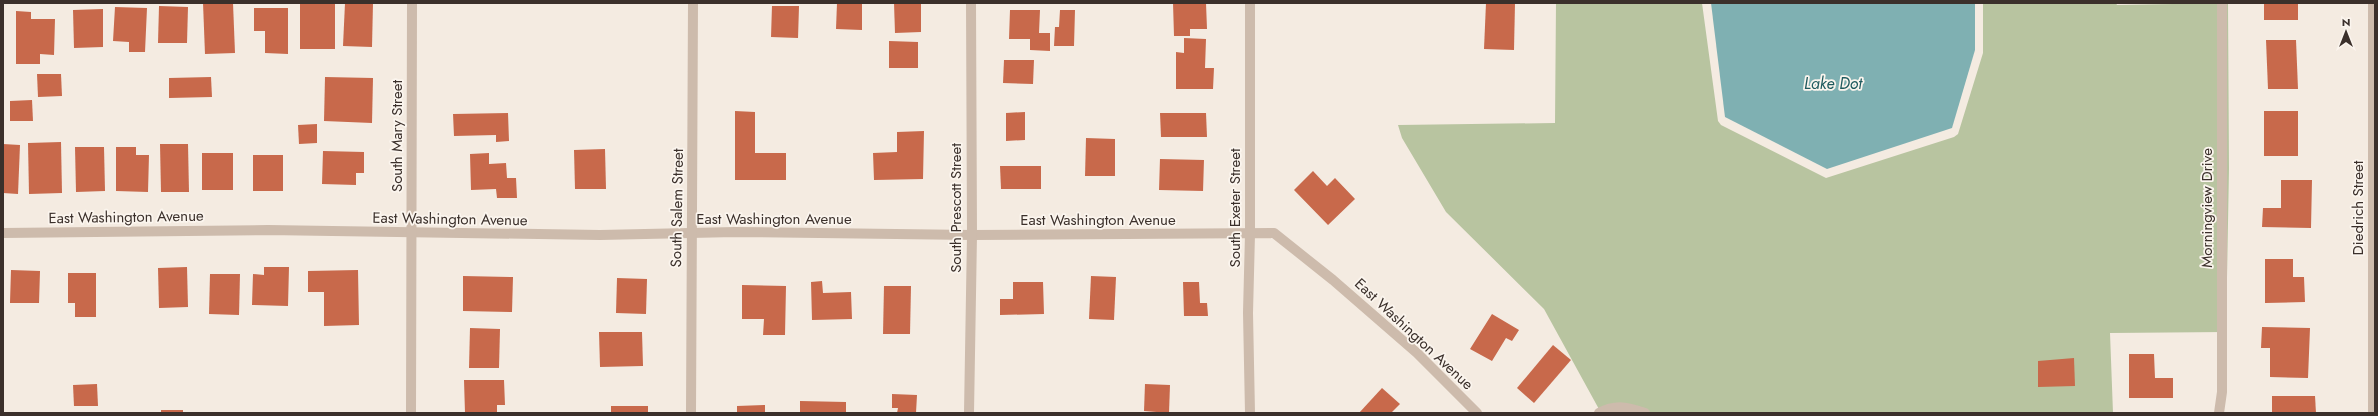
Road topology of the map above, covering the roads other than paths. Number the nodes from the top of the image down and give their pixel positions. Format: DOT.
graph roads {
  1 [pos="412,3"];
  2 [pos="694,3"];
  3 [pos="971,3"];
  4 [pos="1250,3"];
  5 [pos="2222,3"];
  6 [pos="2373,3"];
  7 [pos="2374,206"];
  8 [pos="3,233"];
  9 [pos="692,233"];
  10 [pos="413,234"];
  11 [pos="1250,234"];
  12 [pos="972,236"];
  13 [pos="411,413"];
  14 [pos="691,413"];
  15 [pos="969,413"];
  16 [pos="1250,413"];
  17 [pos="1477,413"];
  18 [pos="1599,413"];
  19 [pos="1645,413"];
  20 [pos="2219,413"];
  21 [pos="2373,413"];
  1 -- 10 [label="street, South Mary Street"];
  2 -- 9 [label="street, South Salem Street"];
  3 -- 12 [label="street, South Prescott Street"];
  4 -- 11 [label="street, South Exeter Street"];
  5 -- 20 [label="street, Morningview Drive"];
  6 -- 7 [label="street, Diedrich Street"];
  7 -- 21 [label="street, Diedrich Street"];
  8 -- 10 [label="street, East Washington Avenue"];
  9 -- 10 [label="street, East Washington Avenue"];
  9 -- 12 [label="street, East Washington Avenue"];
  9 -- 14 [label="street, South Salem Street"];
  10 -- 13 [label="street, South Mary Street"];
  11 -- 12 [label="street, East Washington Avenue"];
  11 -- 16 [label="street, South Exeter Street"];
  11 -- 17 [label="street, East Washington Avenue"];
  12 -- 15 [label="street, South Prescott Street"];
  18 -- 19 [label="street"];
}
